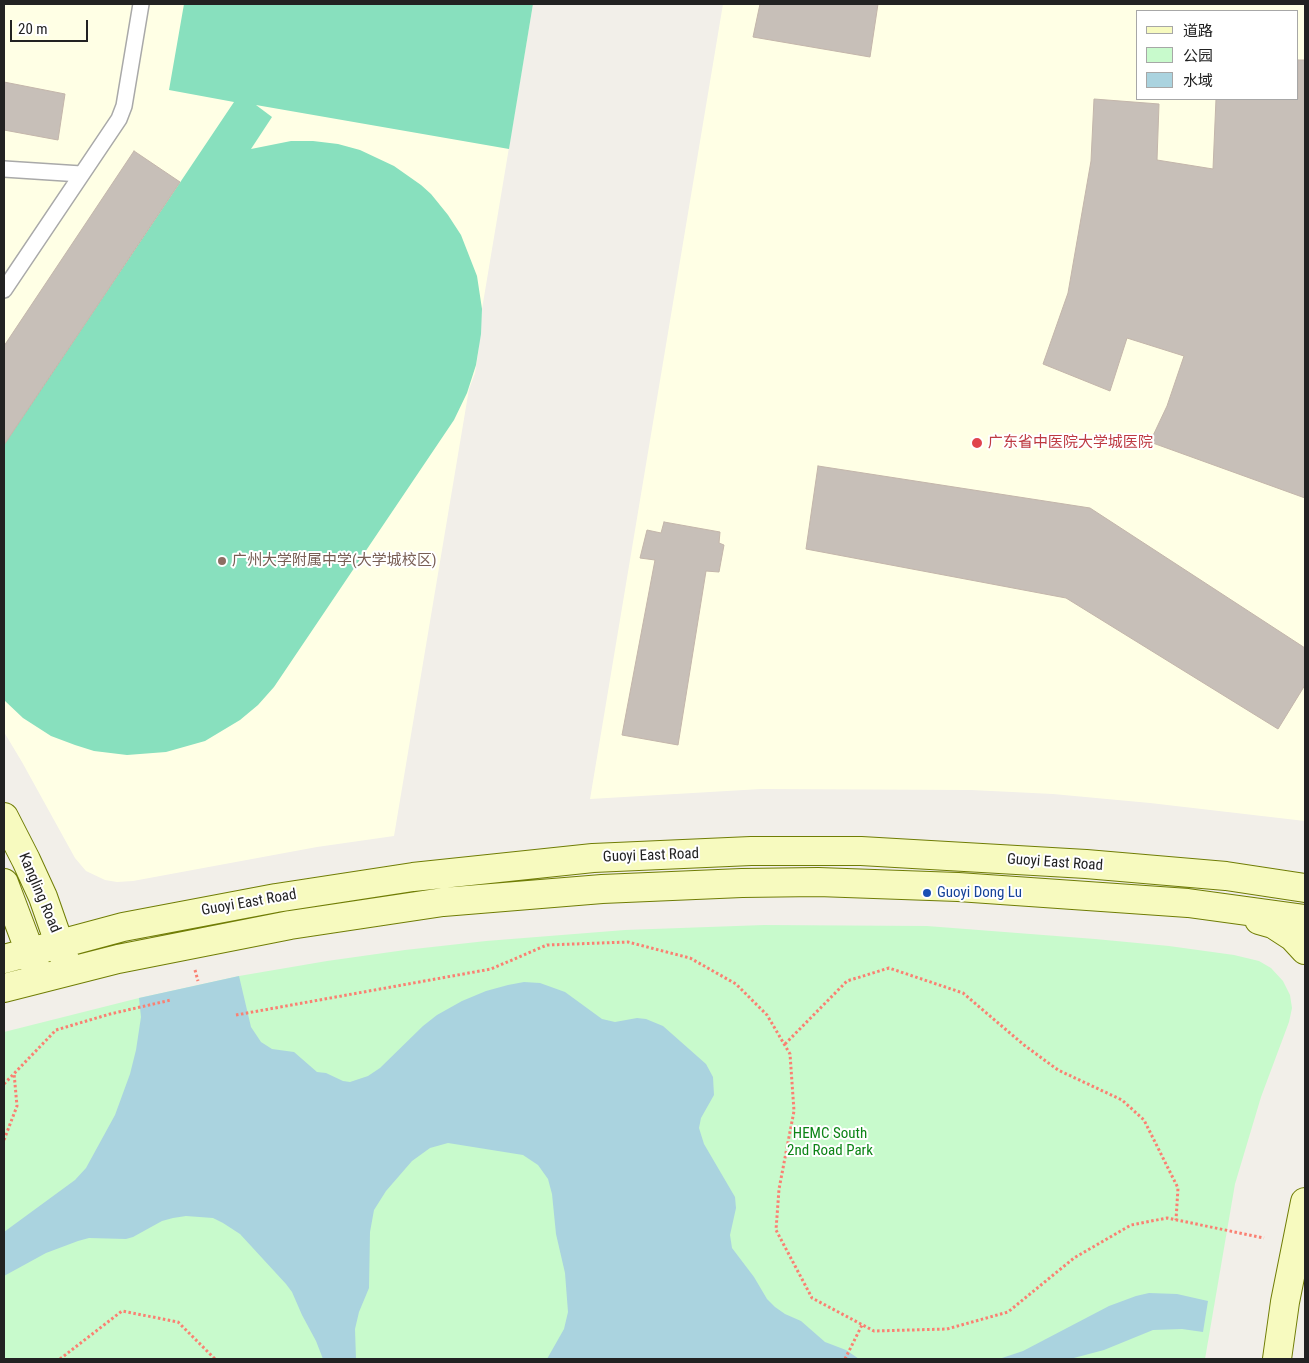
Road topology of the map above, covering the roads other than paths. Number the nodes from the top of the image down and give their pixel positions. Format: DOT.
graph roads {
  1 [pos="141,4"];
  2 [pos="4,169"];
  3 [pos="81,174"];
  4 [pos="4,290"];
  5 [pos="4,817"];
  6 [pos="4,883"];
  7 [pos="1305,888"];
  8 [pos="1225,908"];
  9 [pos="1305,919"];
  10 [pos="60,944"];
  11 [pos="1305,950"];
  12 [pos="30,952"];
  13 [pos="4,959"];
  14 [pos="68,971"];
  15 [pos="39,979"];
  16 [pos="4,988"];
  17 [pos="1305,1202"];
  18 [pos="1277,1359"];
  1 -- 3 [label="lane"];
  2 -- 3 [label="lane"];
  3 -- 4 [label="lane"];
  5 -- 10 [label="main road, Kangling Road"];
  6 -- 12 [label="main road, Kangling Road"];
  7 -- 10 [label="main road, Guoyi East Road"];
  8 -- 9 [label="main road, Guoyi East Road"];
  8 -- 11 [label="main road"];
  8 -- 14 [label="main road, Guoyi East Road"];
  10 -- 12 [label="main road, Guoyi East Road"];
  10 -- 14 [label="main road, Kangling Road"];
  12 -- 13 [label="main road, Guoyi East Road"];
  12 -- 15 [label="main road, Kangling Road"];
  14 -- 15 [label="main road, Guoyi East Road"];
  15 -- 16 [label="main road, Guoyi East Road"];
  17 -- 18 [label="main road"];
}
